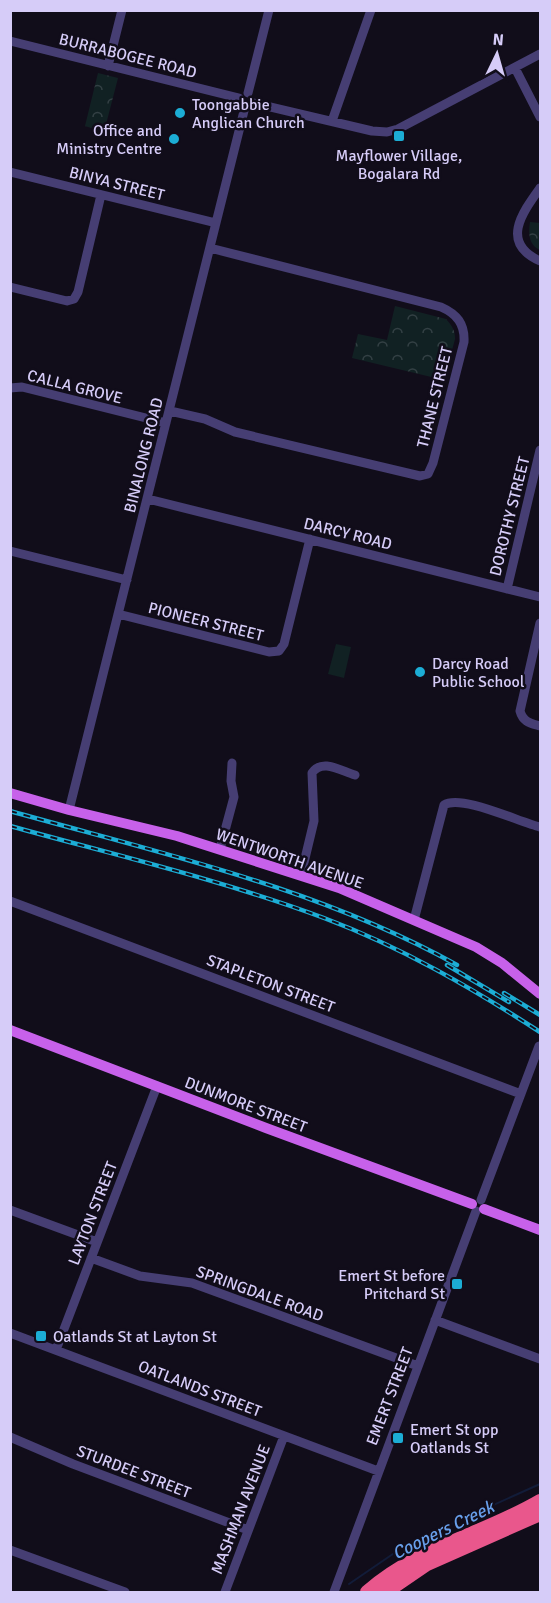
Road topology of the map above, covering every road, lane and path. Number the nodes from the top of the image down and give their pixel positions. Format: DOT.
graph roads {
  1 [pos="122,10"];
  2 [pos="269,10"];
  3 [pos="371,10"];
  4 [pos="10,42"];
  5 [pos="540,54"];
  6 [pos="108,66"];
  7 [pos="515,68"];
  8 [pos="246,100"];
  9 [pos="540,117"];
  10 [pos="332,121"];
  11 [pos="10,172"];
  12 [pos="540,188"];
  13 [pos="101,195"];
  14 [pos="216,223"];
  15 [pos="210,248"];
  16 [pos="540,261"];
  17 [pos="10,287"];
  18 [pos="11,388"];
  19 [pos="170,411"];
  20 [pos="166,423"];
  21 [pos="540,450"];
  22 [pos="148,499"];
  23 [pos="310,539"];
  24 [pos="10,551"];
  25 [pos="127,580"];
  26 [pos="507,588"];
  27 [pos="540,597"];
  28 [pos="118,614"];
  29 [pos="540,623"];
  30 [pos="540,726"];
  31 [pos="232,763"];
  32 [pos="355,775"];
  33 [pos="10,794"];
  34 [pos="69,810"];
  35 [pos="540,826"];
  36 [pos="220,849"];
  37 [pos="301,875"];
  38 [pos="10,901"];
  39 [pos="414,920"];
  40 [pos="540,994"];
  41 [pos="10,1030"];
  42 [pos="538,1046"];
  43 [pos="157,1086"];
  44 [pos="521,1094"];
  45 [pos="478,1206"];
  46 [pos="10,1210"];
  47 [pos="540,1230"];
  48 [pos="97,1242"];
  49 [pos="91,1258"];
  50 [pos="435,1320"];
  51 [pos="10,1333"];
  52 [pos="56,1350"];
  53 [pos="540,1359"];
  54 [pos="418,1366"];
  55 [pos="284,1436"];
  56 [pos="10,1437"];
  57 [pos="378,1471"];
  58 [pos="540,1501"];
  59 [pos="540,1514"];
  60 [pos="248,1530"];
  61 [pos="10,1550"];
  62 [pos="125,1593"];
  63 [pos="225,1593"];
  64 [pos="334,1593"];
  65 [pos="367,1593"];
  66 [pos="386,1593"];
  1 -- 6 [label="street"];
  2 -- 8 [label="street, BINALONG ROAD"];
  3 -- 10 [label="street"];
  4 -- 6 [label="street, BURRABOGEE ROAD"];
  5 -- 7 [label="street"];
  6 -- 8 [label="street, BURRABOGEE ROAD"];
  7 -- 9 [label="street"];
  7 -- 10 [label="street, BURRABOGEE ROAD"];
  8 -- 10 [label="street, BURRABOGEE ROAD"];
  8 -- 14 [label="street, BINALONG ROAD"];
  11 -- 13 [label="street, BINYA STREET"];
  12 -- 16 [label="street"];
  13 -- 14 [label="street, BINYA STREET"];
  13 -- 17 [label="street"];
  14 -- 15 [label="street, BINALONG ROAD"];
  15 -- 19 [label="street, BINALONG ROAD"];
  15 -- 19 [label="street, THANE STREET"];
  18 -- 20 [label="street, CALLA GROVE"];
  19 -- 20 [label="street, BINALONG ROAD"];
  20 -- 22 [label="street, BINALONG ROAD"];
  21 -- 26 [label="street, DOROTHY STREET"];
  22 -- 23 [label="street, DARCY ROAD"];
  22 -- 25 [label="street, BINALONG ROAD"];
  23 -- 26 [label="street, DARCY ROAD"];
  23 -- 28 [label="street, PIONEER STREET"];
  24 -- 25 [label="street"];
  25 -- 28 [label="street, BINALONG ROAD"];
  26 -- 27 [label="street, DARCY ROAD"];
  28 -- 34 [label="street, BINALONG ROAD"];
  29 -- 30 [label="street"];
  31 -- 36 [label="street"];
  32 -- 37 [label="street"];
  33 -- 34 [label="main road, WENTWORTH AVENUE"];
  34 -- 36 [label="main road, WENTWORTH AVENUE"];
  35 -- 39 [label="street"];
  36 -- 37 [label="main road, WENTWORTH AVENUE"];
  37 -- 39 [label="main road, WENTWORTH AVENUE"];
  38 -- 44 [label="street, STAPLETON STREET"];
  39 -- 40 [label="main road, WENTWORTH AVENUE"];
  41 -- 43 [label="main road, DUNMORE STREET"];
  42 -- 44 [label="street, EMERT STREET"];
  43 -- 45 [label="main road, DUNMORE STREET"];
  43 -- 48 [label="street, LAYTON STREET"];
  44 -- 45 [label="street, EMERT STREET"];
  45 -- 47 [label="main road, DUNMORE STREET"];
  45 -- 50 [label="street, EMERT STREET"];
  46 -- 48 [label="street"];
  48 -- 49 [label="street, LAYTON STREET"];
  49 -- 52 [label="street, LAYTON STREET"];
  49 -- 54 [label="street, SPRINGDALE ROAD"];
  50 -- 53 [label="street"];
  50 -- 54 [label="street, EMERT STREET"];
  51 -- 52 [label="street, OATLANDS STREET"];
  52 -- 55 [label="street, OATLANDS STREET"];
  54 -- 57 [label="street, EMERT STREET"];
  55 -- 57 [label="street, OATLANDS STREET"];
  55 -- 60 [label="street, MASHMAN AVENUE"];
  56 -- 60 [label="street, STURDEE STREET"];
  57 -- 64 [label="street, EMERT STREET"];
  58 -- 65 [label="highway"];
  59 -- 66 [label="highway"];
  60 -- 63 [label="street, MASHMAN AVENUE"];
  61 -- 62 [label="street"];
}
